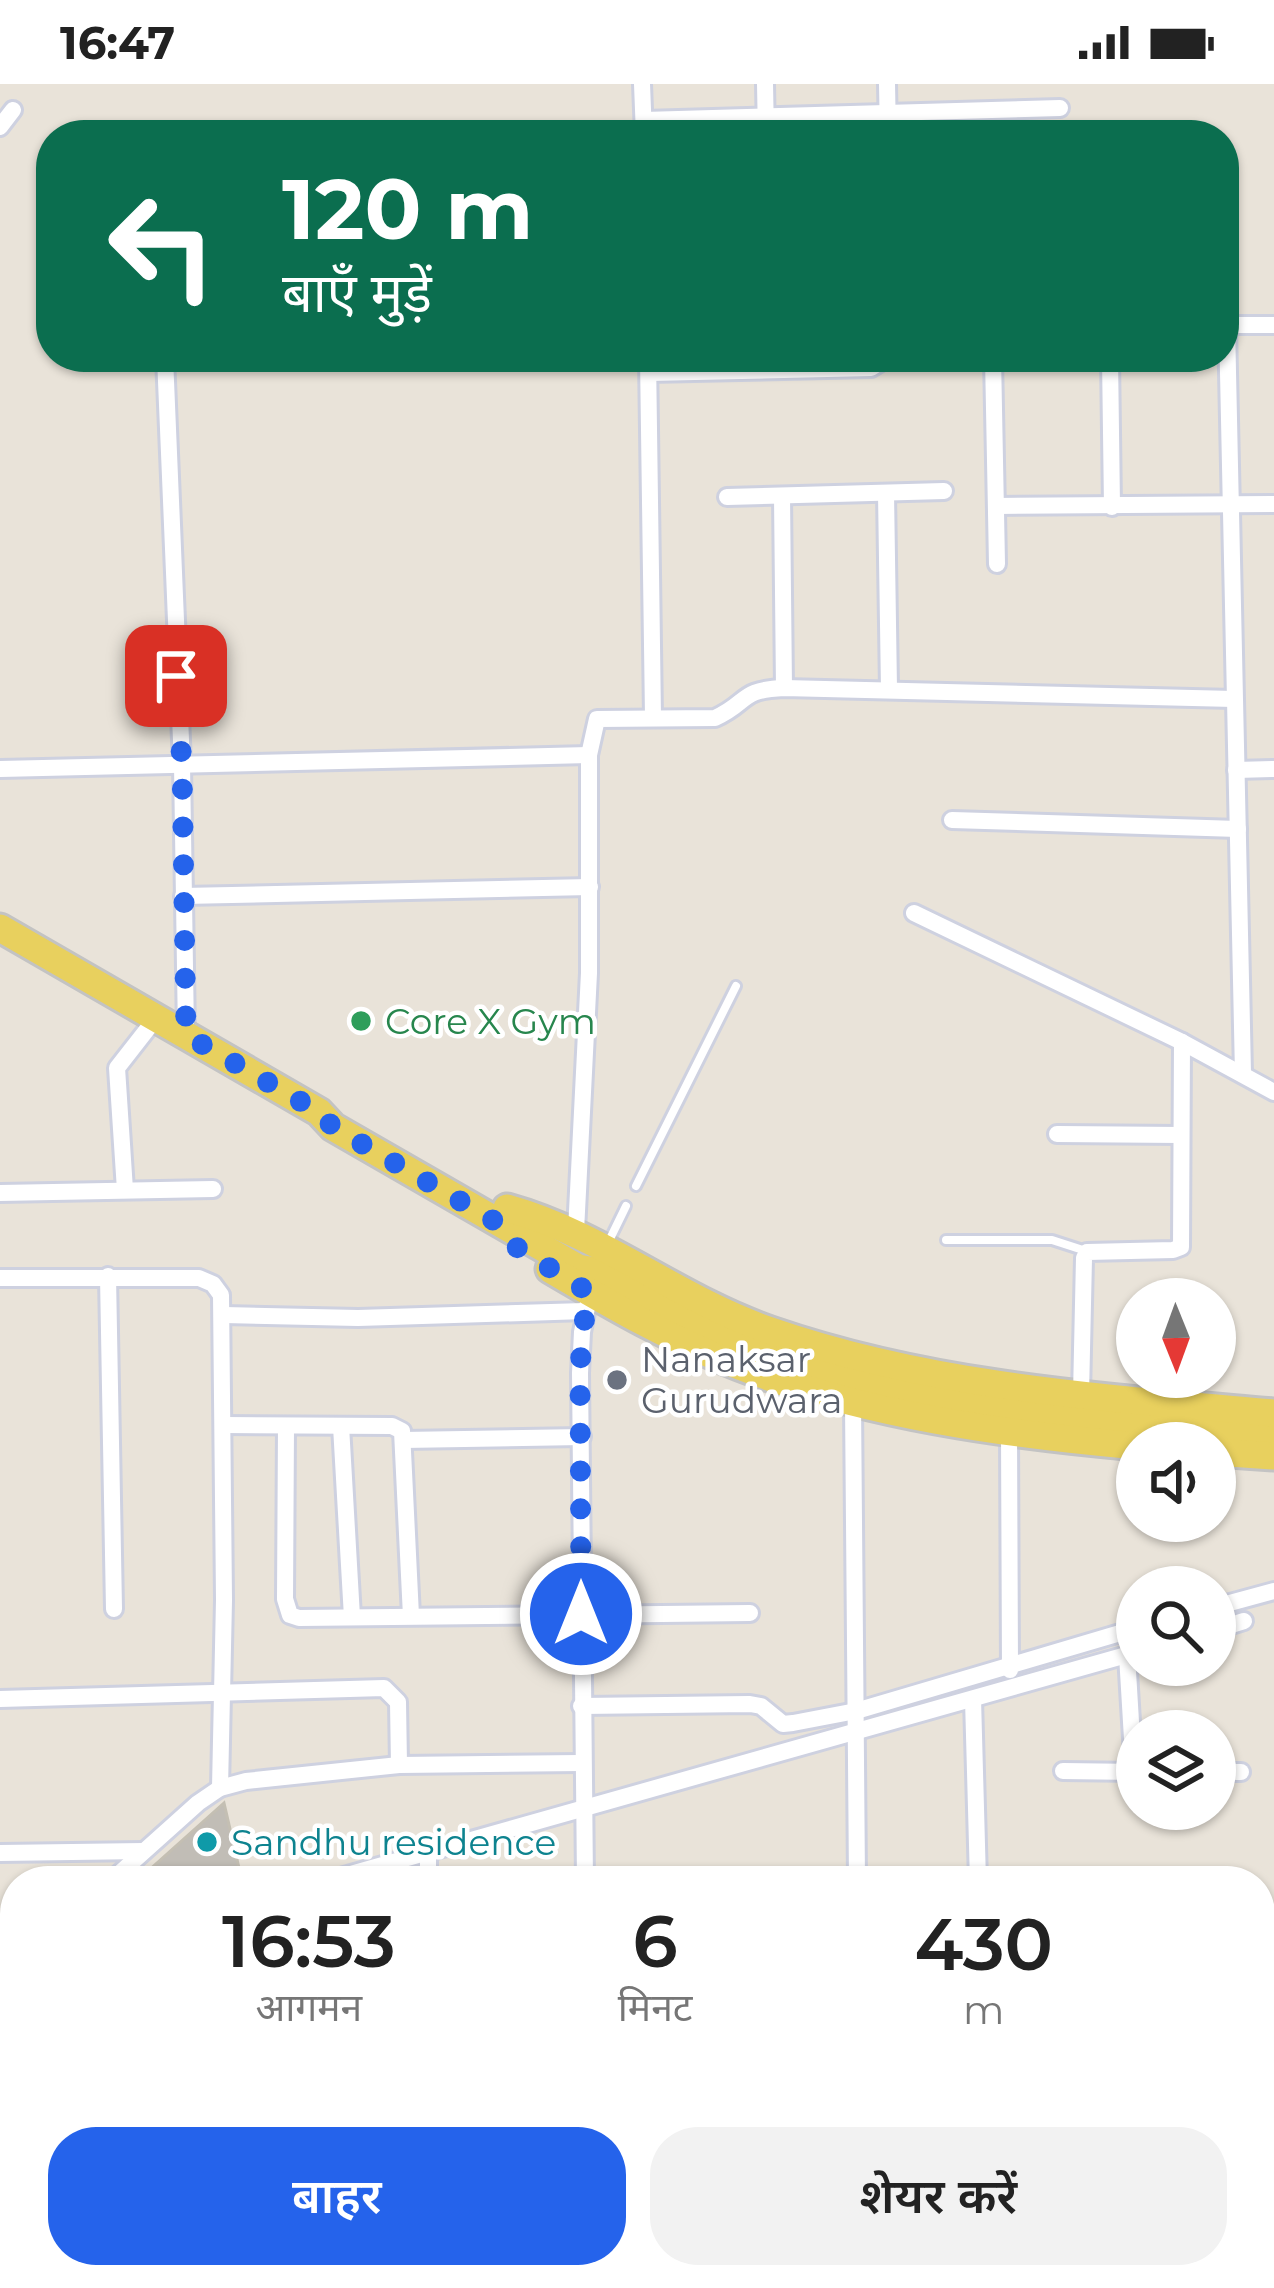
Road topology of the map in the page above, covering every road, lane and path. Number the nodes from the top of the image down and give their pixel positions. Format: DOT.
graph roads {
  1 [pos="643,84"];
  2 [pos="765,84"];
  3 [pos="887,84"];
  4 [pos="1060,108"];
  5 [pos="13,110"];
  6 [pos="765,114"];
  7 [pos="887,114"];
  8 [pos="644,120"];
  9 [pos="709,120"];
  10 [pos="765,120"];
  11 [pos="887,120"];
  12 [pos="0,127"];
  13 [pos="1239,325"];
  14 [pos="1274,325"];
  15 [pos="166,372"];
  16 [pos="648,372"];
  17 [pos="993,372"];
  18 [pos="1110,372"];
  19 [pos="1226,372"];
  20 [pos="944,491"];
  21 [pos="886,493"];
  22 [pos="782,496"];
  23 [pos="727,497"];
  24 [pos="1274,504"];
  25 [pos="1229,505"];
  26 [pos="996,506"];
  27 [pos="1112,507"];
  28 [pos="997,564"];
  29 [pos="784,688"];
  30 [pos="889,689"];
  31 [pos="1234,699"];
  32 [pos="652,716"];
  33 [pos="589,755"];
  34 [pos="182,764"];
  35 [pos="0,769"];
  36 [pos="1274,769"];
  37 [pos="1236,770"];
  38 [pos="952,820"];
  39 [pos="1238,829"];
  40 [pos="590,887"];
  41 [pos="183,896"];
  42 [pos="914,913"];
  43 [pos="0,928"];
  44 [pos="736,986"];
  45 [pos="156,1018"];
  46 [pos="186,1035"];
  47 [pos="1182,1042"];
  48 [pos="1244,1074"];
  49 [pos="1274,1091"];
  50 [pos="1058,1134"];
  51 [pos="1181,1135"];
  52 [pos="636,1186"];
  53 [pos="213,1189"];
  54 [pos="125,1190"];
  55 [pos="0,1193"];
  56 [pos="626,1206"];
  57 [pos="502,1215"];
  58 [pos="576,1231"];
  59 [pos="946,1240"];
  60 [pos="1087,1252"];
  61 [pos="108,1276"];
  62 [pos="0,1279"];
  63 [pos="595,1281"];
  64 [pos="224,1315"];
  65 [pos="1082,1395"];
  66 [pos="853,1403"];
  67 [pos="1274,1412"];
  68 [pos="224,1425"];
  69 [pos="286,1426"];
  70 [pos="341,1426"];
  71 [pos="1009,1431"];
  72 [pos="581,1437"];
  73 [pos="1274,1437"];
  74 [pos="403,1440"];
  75 [pos="1116,1444"];
  76 [pos="1236,1453"];
  77 [pos="1274,1456"];
  78 [pos="1274,1591"];
  79 [pos="1236,1601"];
  80 [pos="114,1609"];
  81 [pos="750,1613"];
  82 [pos="581,1614"];
  83 [pos="411,1616"];
  84 [pos="352,1617"];
  85 [pos="1116,1634"];
  86 [pos="1116,1658"];
  87 [pos="1010,1663"];
  88 [pos="1010,1688"];
  89 [pos="221,1694"];
  90 [pos="0,1699"];
  91 [pos="973,1699"];
  92 [pos="581,1706"];
  93 [pos="856,1711"];
  94 [pos="855,1732"];
  95 [pos="581,1763"];
  96 [pos="399,1765"];
  97 [pos="1063,1772"];
  98 [pos="1116,1772"];
  99 [pos="1236,1772"];
  100 [pos="1241,1772"];
  101 [pos="220,1788"];
  102 [pos="585,1807"];
  103 [pos="144,1851"];
  104 [pos="0,1853"];
  105 [pos="428,1853"];
  106 [pos="128,1866"];
  107 [pos="381,1866"];
  108 [pos="428,1866"];
  109 [pos="585,1866"];
  110 [pos="857,1866"];
  111 [pos="978,1866"];
  1 -- 8 [label="street"];
  2 -- 6 [label="street"];
  3 -- 7 [label="street"];
  4 -- 7 [label="street"];
  5 -- 12 [label="street"];
  6 -- 7 [label="street"];
  6 -- 9 [label="street"];
  6 -- 10 [label="street"];
  7 -- 11 [label="street"];
  13 -- 14 [label="street"];
  15 -- 34 [label="street"];
  16 -- 32 [label="street"];
  17 -- 26 [label="street"];
  18 -- 27 [label="street"];
  19 -- 25 [label="street"];
  20 -- 21 [label="street"];
  21 -- 22 [label="street"];
  21 -- 30 [label="street"];
  22 -- 23 [label="street"];
  22 -- 29 [label="street"];
  24 -- 25 [label="street"];
  25 -- 27 [label="street"];
  25 -- 31 [label="street"];
  26 -- 27 [label="street"];
  26 -- 28 [label="street"];
  29 -- 30 [label="street"];
  29 -- 32 [label="street"];
  30 -- 31 [label="street"];
  31 -- 37 [label="street"];
  32 -- 33 [label="street"];
  33 -- 34 [label="street"];
  33 -- 40 [label="street"];
  34 -- 35 [label="street"];
  34 -- 41 [label="street"];
  36 -- 37 [label="street"];
  37 -- 39 [label="street"];
  38 -- 39 [label="street"];
  39 -- 48 [label="street"];
  40 -- 41 [label="street"];
  40 -- 58 [label="street"];
  41 -- 46 [label="street"];
  42 -- 47 [label="street"];
  43 -- 45 [label="main road"];
  44 -- 52 [label="lane"];
  45 -- 46 [label="main road"];
  45 -- 54 [label="street"];
  46 -- 57 [label="main road"];
  47 -- 48 [label="street"];
  47 -- 51 [label="street"];
  48 -- 49 [label="street"];
  50 -- 51 [label="street"];
  51 -- 60 [label="street"];
  53 -- 54 [label="street"];
  54 -- 55 [label="street"];
  56 -- 63 [label="lane"];
  57 -- 58 [label="main road"];
  57 -- 63 [label="main road"];
  58 -- 63 [label="main road"];
  59 -- 60 [label="lane"];
  60 -- 65 [label="street"];
  61 -- 62 [label="street"];
  61 -- 64 [label="street"];
  61 -- 80 [label="street"];
  63 -- 64 [label="street"];
  63 -- 65 [label="main road"];
  63 -- 66 [label="main road"];
  63 -- 72 [label="street"];
  63 -- 73 [label="main road"];
  64 -- 68 [label="street"];
  65 -- 67 [label="main road"];
  66 -- 71 [label="main road"];
  66 -- 93 [label="street"];
  68 -- 69 [label="street"];
  68 -- 89 [label="street"];
  69 -- 70 [label="street"];
  69 -- 84 [label="street"];
  70 -- 74 [label="street"];
  70 -- 84 [label="street"];
  71 -- 75 [label="main road"];
  71 -- 87 [label="street"];
  72 -- 74 [label="street"];
  72 -- 82 [label="street"];
  74 -- 83 [label="street"];
  76 -- 77 [label="main road"];
  78 -- 79 [label="street"];
  81 -- 82 [label="street"];
  82 -- 83 [label="street"];
  82 -- 92 [label="street"];
  83 -- 84 [label="street"];
  85 -- 87 [label="street"];
  86 -- 88 [label="street"];
  87 -- 88 [label="street"];
  87 -- 93 [label="street"];
  88 -- 91 [label="street"];
  89 -- 90 [label="street"];
  89 -- 96 [label="street"];
  89 -- 101 [label="street"];
  91 -- 94 [label="street"];
  91 -- 111 [label="street"];
  92 -- 93 [label="street"];
  92 -- 95 [label="street"];
  93 -- 94 [label="street"];
  94 -- 102 [label="street"];
  94 -- 110 [label="street"];
  95 -- 96 [label="street"];
  95 -- 102 [label="street"];
  96 -- 101 [label="street"];
  97 -- 98 [label="street"];
  99 -- 100 [label="street"];
  101 -- 103 [label="street"];
  102 -- 105 [label="street"];
  102 -- 109 [label="street"];
  103 -- 104 [label="street"];
  103 -- 106 [label="street"];
  105 -- 107 [label="street"];
  105 -- 108 [label="street"];
}
